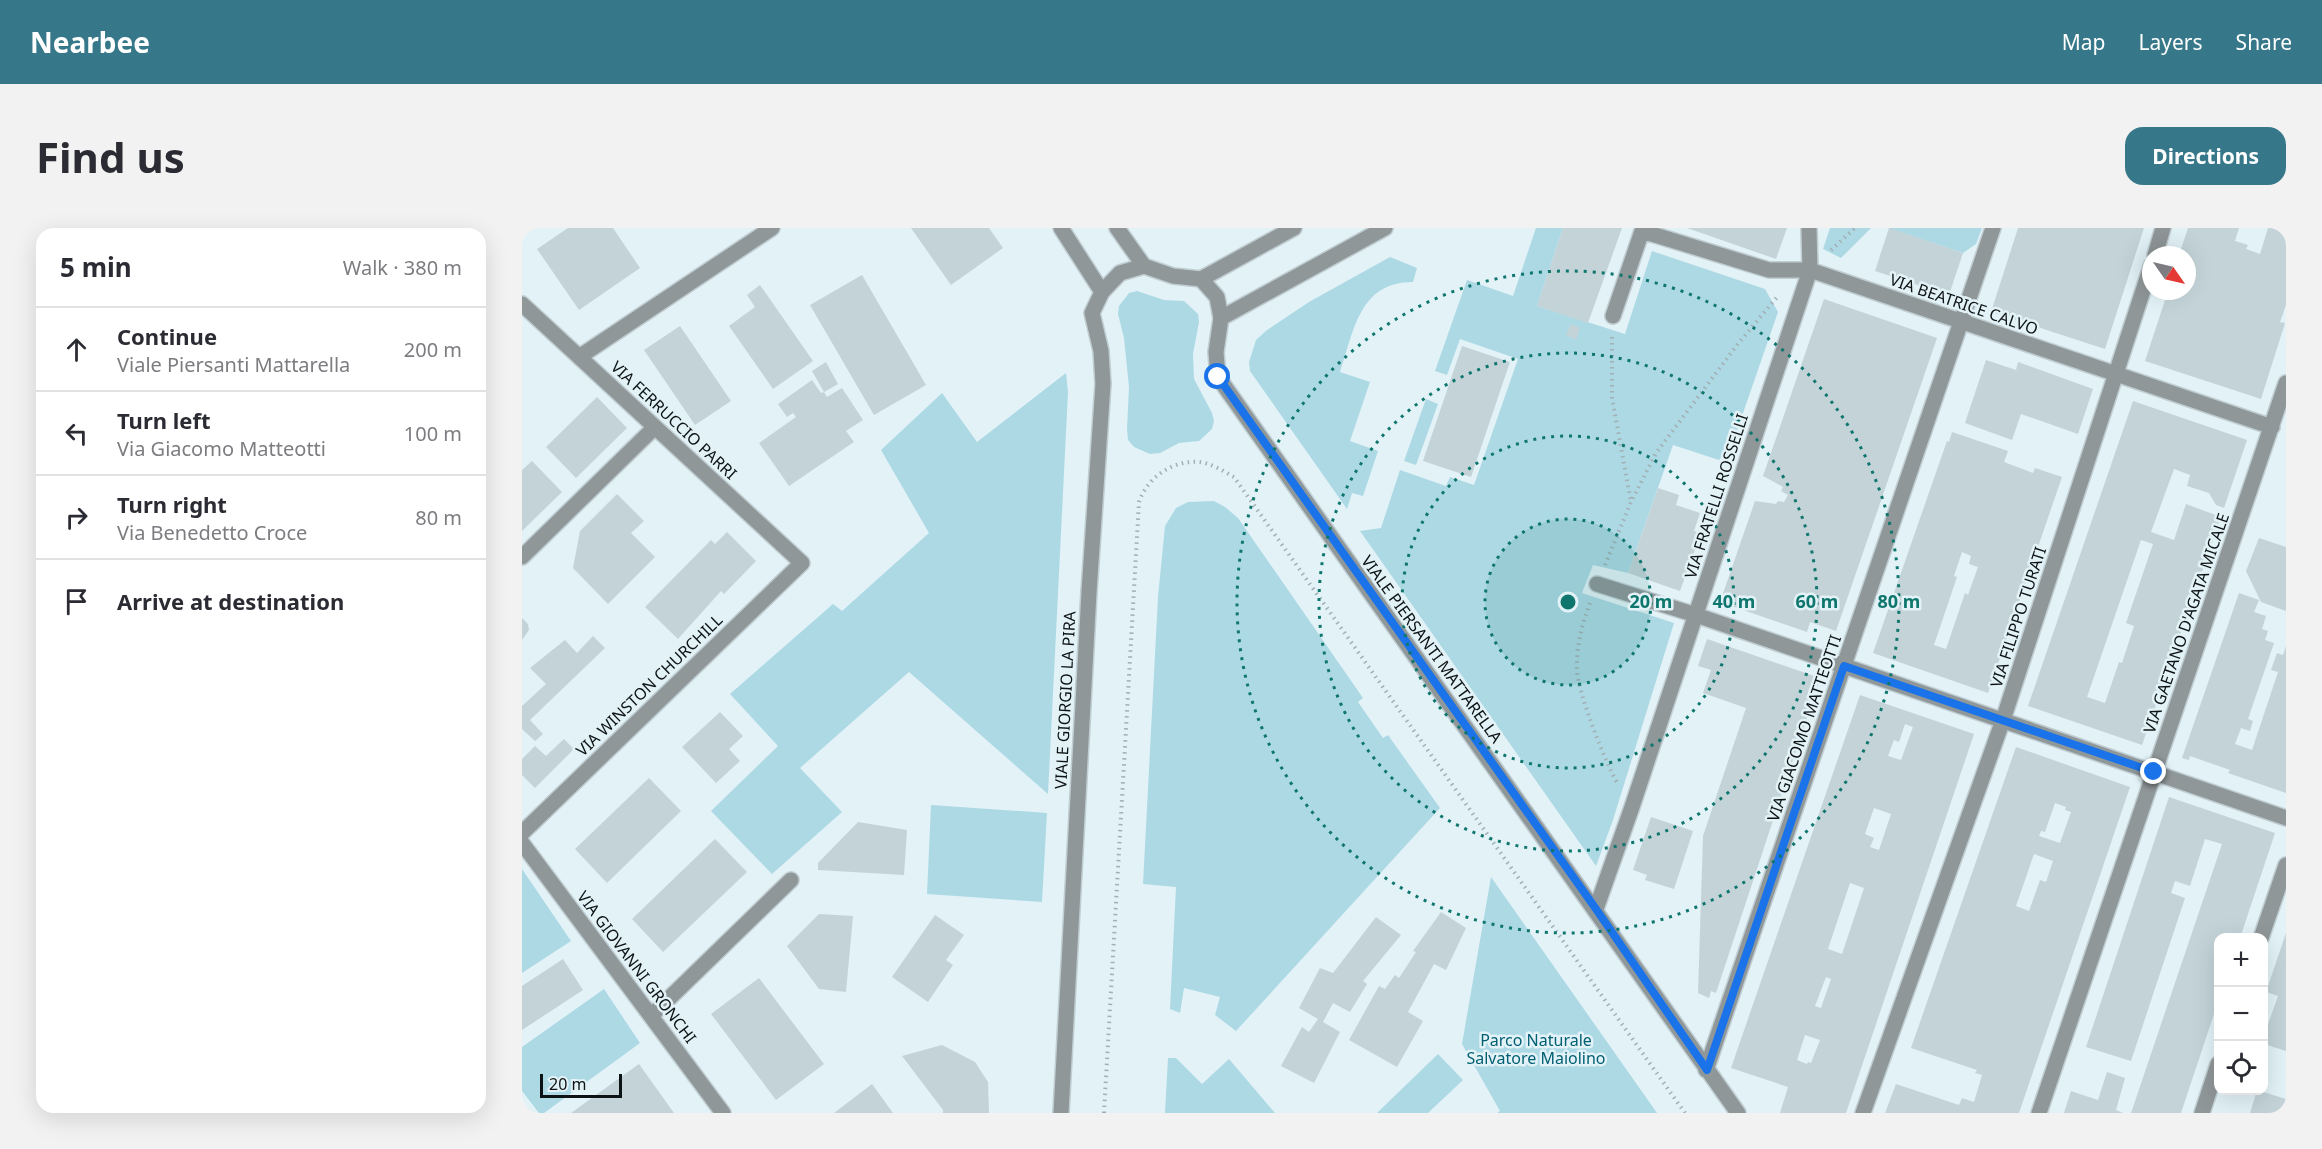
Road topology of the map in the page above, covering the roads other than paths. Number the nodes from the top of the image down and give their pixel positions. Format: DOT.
graph roads {
  1 [pos="772,228"];
  2 [pos="1061,228"];
  3 [pos="1118,228"];
  4 [pos="1294,228"];
  5 [pos="1385,228"];
  6 [pos="1809,228"];
  7 [pos="1993,228"];
  8 [pos="2163,228"];
  9 [pos="1642,230"];
  10 [pos="2157,246"];
  11 [pos="1143,266"];
  12 [pos="1810,270"];
  13 [pos="1201,279"];
  14 [pos="1102,292"];
  15 [pos="2142,294"];
  16 [pos="522,304"];
  17 [pos="1612,316"];
  18 [pos="1221,318"];
  19 [pos="1961,323"];
  20 [pos="579,357"];
  21 [pos="2116,373"];
  22 [pos="2286,383"];
  23 [pos="655,427"];
  24 [pos="2272,427"];
  25 [pos="522,557"];
  26 [pos="802,563"];
  27 [pos="1598,584"];
  28 [pos="1696,615"];
  29 [pos="1844,666"];
  30 [pos="2003,720"];
  31 [pos="2154,772"];
  32 [pos="2286,818"];
  33 [pos="522,833"];
  34 [pos="522,843"];
  35 [pos="2286,865"];
  36 [pos="791,880"];
  37 [pos="1596,909"];
  38 [pos="2263,933"];
  39 [pos="651,1016"];
  40 [pos="1707,1070"];
  41 [pos="2214,1076"];
  42 [pos="723,1113"];
  43 [pos="1061,1113"];
  44 [pos="1738,1113"];
  45 [pos="1863,1113"];
  46 [pos="2039,1113"];
  47 [pos="2202,1113"];
  1 -- 20 [label="street"];
  2 -- 14 [label="street"];
  3 -- 11 [label="street"];
  4 -- 13 [label="street"];
  5 -- 18 [label="street"];
  6 -- 12 [label="street, VIA FRATELLI ROSSELLI"];
  7 -- 19 [label="street, VIA GIACOMO MATTEOTTI"];
  8 -- 10 [label="street"];
  9 -- 12 [label="street, VIA BEATRICE CALVO"];
  9 -- 17 [label="street"];
  11 -- 13 [label="street"];
  11 -- 14 [label="street"];
  12 -- 19 [label="street, VIA BEATRICE CALVO"];
  12 -- 28 [label="street, VIA FRATELLI ROSSELLI"];
  13 -- 18 [label="street, VIALE PIERSANTI MATTARELLA"];
  14 -- 43 [label="street, VIALE GIORGIO LA PIRA"];
  15 -- 21 [label="street, VIA FILIPPO TURATI"];
  16 -- 20 [label="street, VIA FERRUCCIO PARRI"];
  18 -- 37 [label="street, VIALE PIERSANTI MATTARELLA"];
  19 -- 21 [label="street, VIA BEATRICE CALVO"];
  19 -- 29 [label="street, VIA GIACOMO MATTEOTTI"];
  20 -- 23 [label="street, VIA FERRUCCIO PARRI"];
  21 -- 24 [label="street, VIA BEATRICE CALVO"];
  21 -- 30 [label="street, VIA FILIPPO TURATI"];
  22 -- 24 [label="street, VIA GAETANO D'AGATA MICALE"];
  23 -- 25 [label="street"];
  23 -- 26 [label="street, VIA FERRUCCIO PARRI"];
  24 -- 31 [label="street, VIA GAETANO D'AGATA MICALE"];
  26 -- 33 [label="street, VIA WINSTON CHURCHILL"];
  27 -- 28 [label="street"];
  28 -- 29 [label="street"];
  28 -- 37 [label="street, VIA FRATELLI ROSSELLI"];
  29 -- 30 [label="street"];
  29 -- 40 [label="street, VIA GIACOMO MATTEOTTI"];
  30 -- 31 [label="street"];
  30 -- 45 [label="street, VIA FILIPPO TURATI"];
  31 -- 32 [label="street"];
  31 -- 46 [label="street, VIA GAETANO D'AGATA MICALE"];
  34 -- 39 [label="street, VIA GIOVANNI GRONCHI"];
  35 -- 38 [label="street"];
  36 -- 39 [label="street"];
  37 -- 40 [label="street, VIALE PIERSANTI MATTARELLA"];
  39 -- 42 [label="street, VIA GIOVANNI GRONCHI"];
  40 -- 44 [label="street, VIALE PIERSANTI MATTARELLA"];
  41 -- 47 [label="street"];
}
